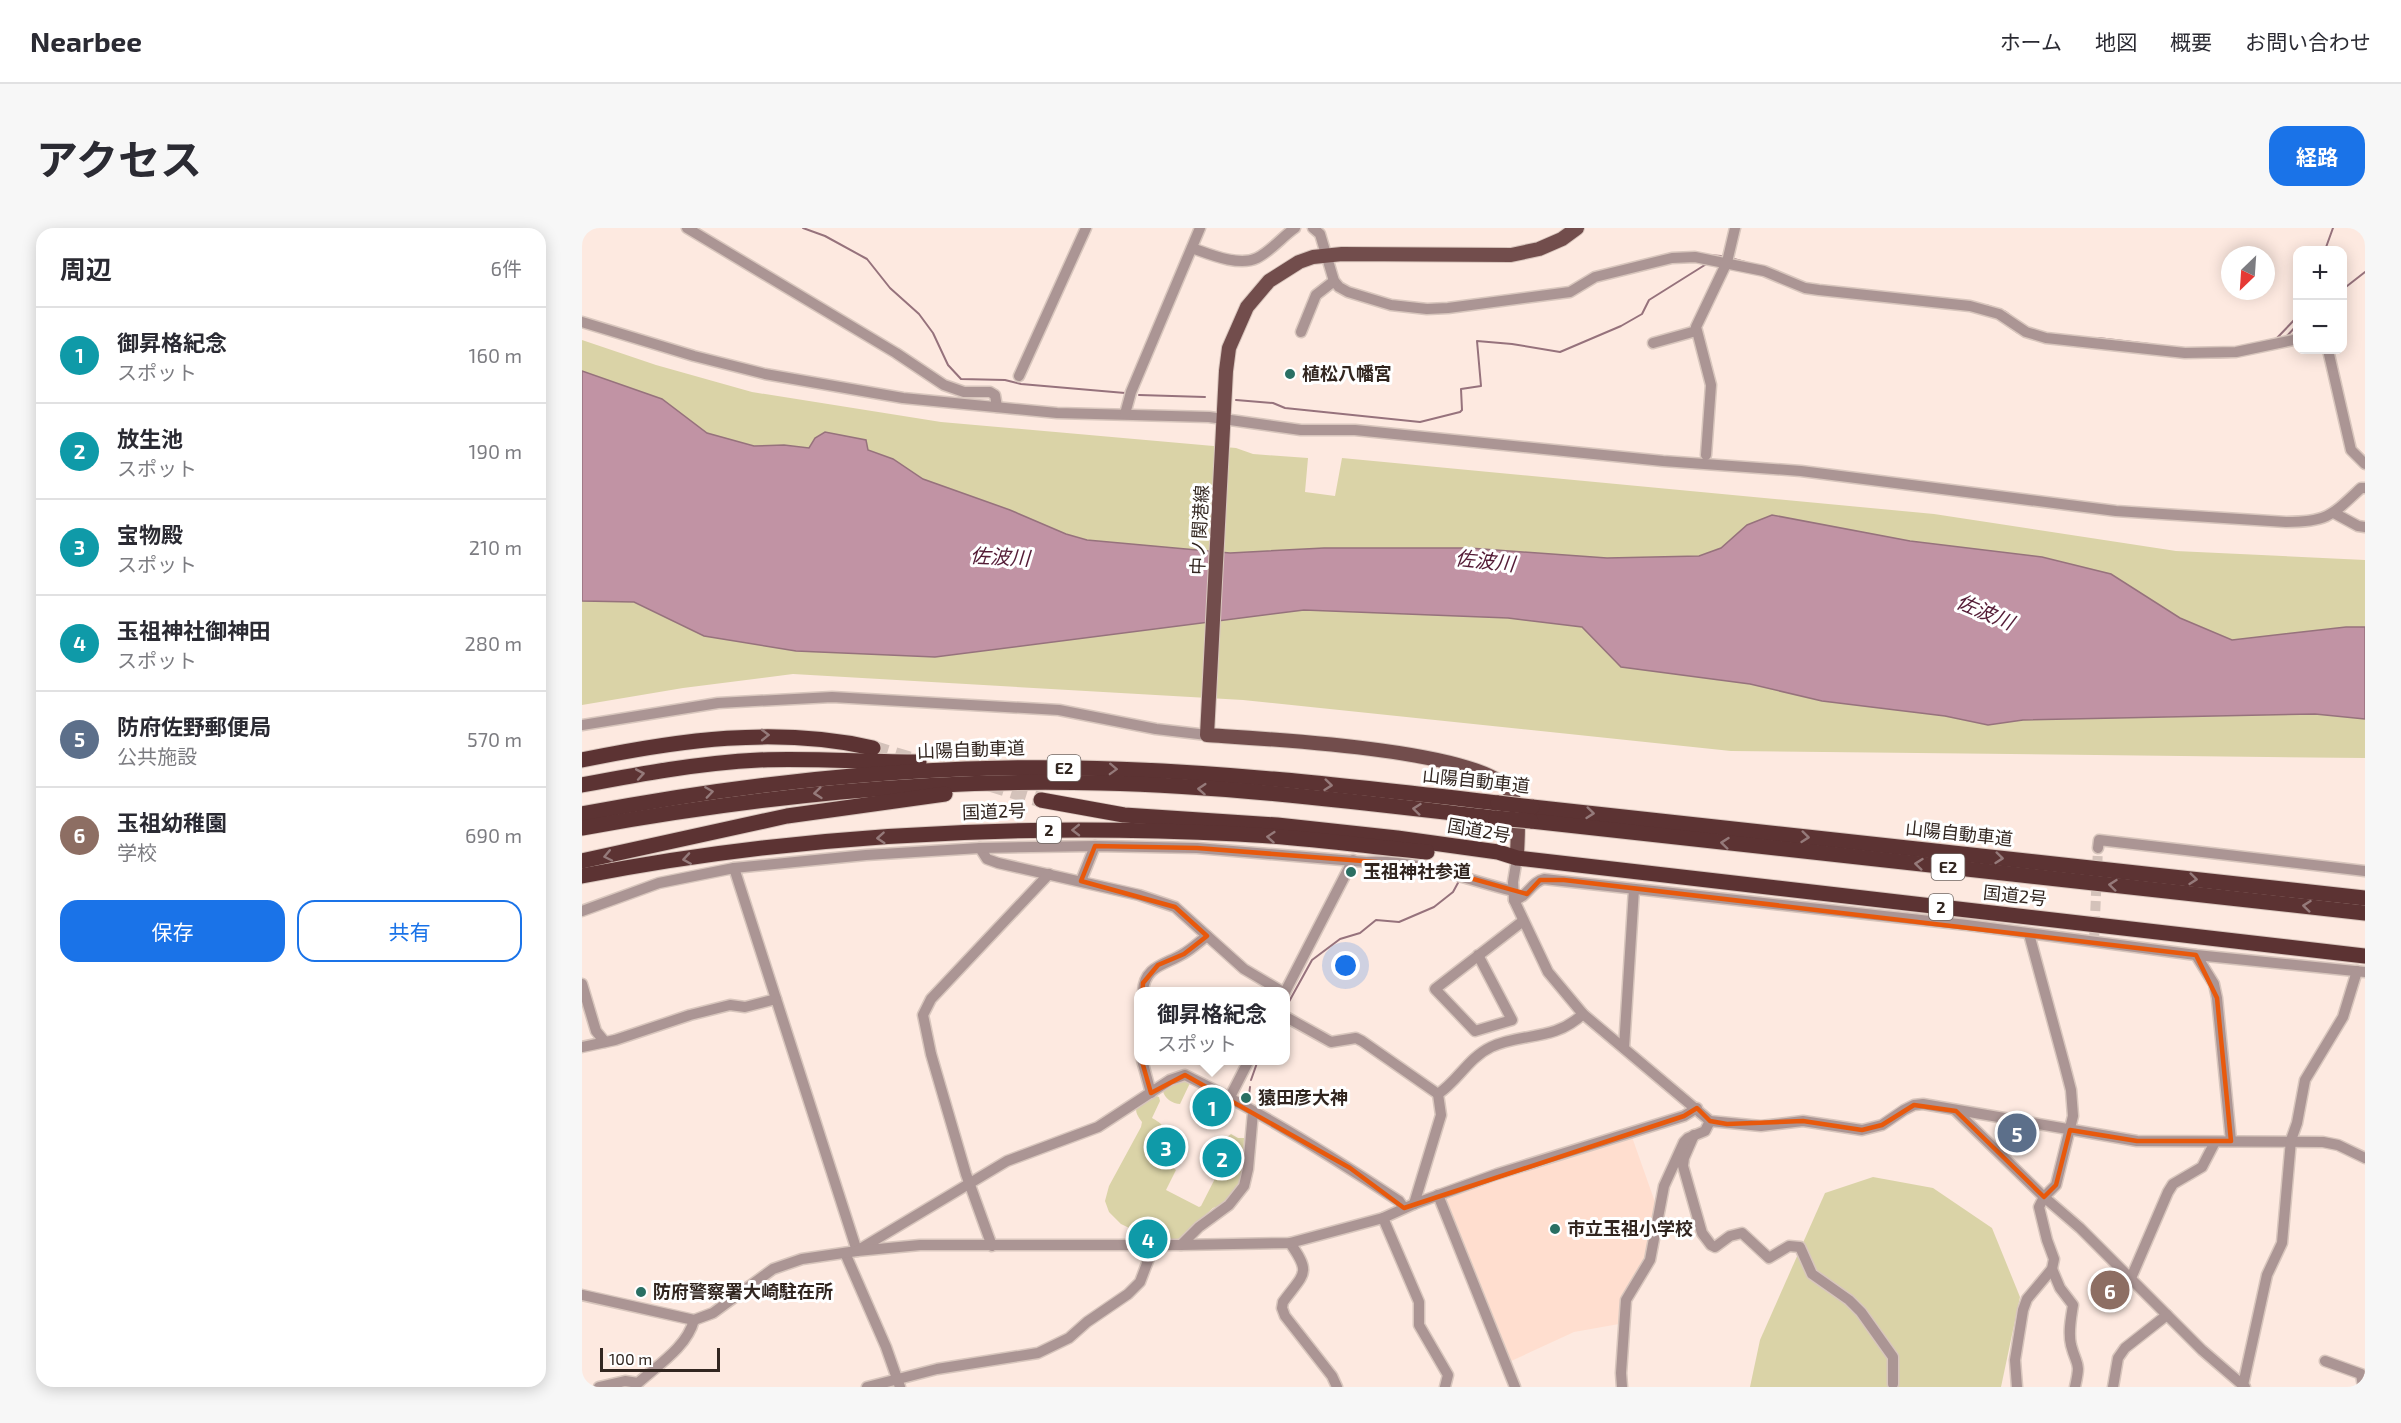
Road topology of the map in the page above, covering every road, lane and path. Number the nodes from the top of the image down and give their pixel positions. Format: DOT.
graph roads {
  1 [pos="687,228"];
  2 [pos="1086,228"];
  3 [pos="1200,228"];
  4 [pos="1295,228"];
  5 [pos="1313,228"];
  6 [pos="1577,228"];
  7 [pos="1735,228"];
  8 [pos="1192,248"];
  9 [pos="1327,255"];
  10 [pos="1727,262"];
  11 [pos="1334,281"];
  12 [pos="582,322"];
  13 [pos="1696,331"];
  14 [pos="1301,332"];
  15 [pos="2293,340"];
  16 [pos="1653,343"];
  17 [pos="2329,354"];
  18 [pos="1019,376"];
  19 [pos="996,407"];
  20 [pos="1125,414"];
  21 [pos="1223,418"];
  22 [pos="1706,455"];
  23 [pos="1668,461"];
  24 [pos="2365,464"];
  25 [pos="1743,468"];
  26 [pos="2365,488"];
  27 [pos="2334,513"];
  28 [pos="2365,528"];
  29 [pos="582,725"];
  30 [pos="1207,735"];
  31 [pos="873,748"];
  32 [pos="582,759"];
  33 [pos="1019,768"];
  34 [pos="1101,783"];
  35 [pos="582,785"];
  36 [pos="1041,800"];
  37 [pos="1497,810"];
  38 [pos="632,812"];
  39 [pos="582,814"];
  40 [pos="1531,814"];
  41 [pos="582,828"];
  42 [pos="1095,846"];
  43 [pos="980,848"];
  44 [pos="2097,848"];
  45 [pos="1517,858"];
  46 [pos="1353,860"];
  47 [pos="582,861"];
  48 [pos="734,868"];
  49 [pos="2365,871"];
  50 [pos="1049,874"];
  51 [pos="582,876"];
  52 [pos="1081,881"];
  53 [pos="1634,889"];
  54 [pos="1513,895"];
  55 [pos="2365,898"];
  56 [pos="582,911"];
  57 [pos="2365,913"];
  58 [pos="1523,921"];
  59 [pos="2029,934"];
  60 [pos="1207,936"];
  61 [pos="1478,954"];
  62 [pos="2196,955"];
  63 [pos="2365,956"];
  64 [pos="2361,972"];
  65 [pos="582,984"];
  66 [pos="1143,987"];
  67 [pos="1275,987"];
  68 [pos="1287,987"];
  69 [pos="776,999"];
  70 [pos="1583,1014"];
  71 [pos="1290,1019"];
  72 [pos="605,1042"];
  73 [pos="582,1047"];
  74 [pos="1624,1048"];
  75 [pos="1143,1065"];
  76 [pos="1246,1065"];
  77 [pos="1151,1093"];
  78 [pos="1438,1094"];
  79 [pos="1230,1097"];
  80 [pos="1697,1108"];
  81 [pos="1956,1111"];
  82 [pos="1253,1112"];
  83 [pos="1710,1121"];
  84 [pos="2070,1130"];
  85 [pos="1694,1136"];
  86 [pos="2292,1140"];
  87 [pos="2231,1141"];
  88 [pos="2215,1142"];
  89 [pos="2365,1158"];
  90 [pos="969,1185"];
  91 [pos="1438,1195"];
  92 [pos="2044,1197"];
  93 [pos="1409,1206"];
  94 [pos="1383,1218"];
  95 [pos="1290,1243"];
  96 [pos="1154,1245"];
  97 [pos="1181,1245"];
  98 [pos="992,1246"];
  99 [pos="851,1252"];
  100 [pos="2052,1269"];
  101 [pos="2131,1278"];
  102 [pos="582,1294"];
  103 [pos="2167,1314"];
  104 [pos="694,1320"];
  105 [pos="2325,1361"];
  106 [pos="899,1383"];
  107 [pos="1893,1384"];
  108 [pos="2244,1386"];
  109 [pos="599,1387"];
  110 [pos="867,1387"];
  111 [pos="1337,1387"];
  112 [pos="1445,1387"];
  113 [pos="1515,1387"];
  114 [pos="1622,1387"];
  115 [pos="2017,1387"];
  116 [pos="2075,1387"];
  117 [pos="2113,1387"];
  118 [pos="2363,1387"];
  1 -- 19 [label="street"];
  2 -- 18 [label="street"];
  3 -- 8 [label="street"];
  4 -- 8 [label="street"];
  5 -- 9 [label="street"];
  6 -- 9 [label="main road, 中ノ関港線"];
  7 -- 10 [label="street"];
  8 -- 20 [label="street"];
  9 -- 11 [label="street"];
  9 -- 21 [label="main road, 中ノ関港線"];
  10 -- 11 [label="street"];
  10 -- 13 [label="street"];
  10 -- 15 [label="street"];
  11 -- 14 [label="street"];
  12 -- 19 [label="street"];
  13 -- 16 [label="street"];
  13 -- 22 [label="street"];
  17 -- 24 [label="street"];
  19 -- 20 [label="street"];
  20 -- 21 [label="street"];
  21 -- 23 [label="street"];
  21 -- 30 [label="main road, 中ノ関港線"];
  22 -- 23 [label="street"];
  22 -- 25 [label="street"];
  23 -- 25 [label="street"];
  25 -- 27 [label="street"];
  26 -- 27 [label="street"];
  27 -- 28 [label="street"];
  29 -- 30 [label="street"];
  30 -- 45 [label="main road"];
  32 -- 31 [label="highway, one-way"];
  35 -- 33 [label="highway, one-way"];
  33 -- 37 [label="highway, 山陽自動車道 / E2, one-way"];
  38 -- 33 [label="highway, 山陽自動車道 / E2, one-way"];
  37 -- 34 [label="highway, 山陽自動車道 / E2, one-way"];
  34 -- 38 [label="highway, 山陽自動車道 / E2, one-way"];
  34 -- 47 [label="highway, one-way"];
  36 -- 45 [label="highway, 国道2号 / 2"];
  37 -- 40 [label="highway, 山陽自動車道 / E2, bridge"];
  38 -- 39 [label="highway, 山陽自動車道 / E2"];
  38 -- 41 [label="highway, 山陽自動車道 / E2"];
  40 -- 55 [label="highway, 山陽自動車道 / E2, one-way"];
  57 -- 40 [label="highway, 山陽自動車道 / E2, one-way"];
  42 -- 43 [label="street"];
  42 -- 46 [label="street"];
  42 -- 52 [label="street"];
  43 -- 48 [label="street"];
  43 -- 50 [label="street"];
  44 -- 49 [label="street"];
  45 -- 51 [label="highway, 国道2号 / 2, one-way"];
  45 -- 54 [label="street"];
  45 -- 63 [label="highway, 国道2号 / 2"];
  46 -- 54 [label="street"];
  46 -- 68 [label="street"];
  48 -- 56 [label="street"];
  48 -- 69 [label="street"];
  50 -- 52 [label="street"];
  50 -- 90 [label="street"];
  52 -- 60 [label="street"];
  53 -- 54 [label="street"];
  53 -- 59 [label="street"];
  53 -- 74 [label="street"];
  54 -- 58 [label="street"];
  58 -- 61 [label="street"];
  58 -- 70 [label="street"];
  59 -- 62 [label="street"];
  59 -- 84 [label="street"];
  60 -- 66 [label="street"];
  60 -- 67 [label="street"];
  61 -- 61 [label="street"];
  62 -- 64 [label="street"];
  62 -- 87 [label="street"];
  64 -- 86 [label="street"];
  65 -- 72 [label="street"];
  69 -- 72 [label="street"];
  69 -- 99 [label="street"];
  70 -- 74 [label="street"];
  70 -- 78 [label="street"];
  71 -- 78 [label="street"];
  72 -- 73 [label="street"];
  74 -- 80 [label="street"];
  75 -- 77 [label="street"];
  76 -- 79 [label="street"];
  77 -- 79 [label="street"];
  77 -- 90 [label="street"];
  78 -- 93 [label="street"];
  79 -- 82 [label="street"];
  80 -- 83 [label="street"];
  80 -- 91 [label="street"];
  81 -- 83 [label="street"];
  81 -- 84 [label="street"];
  81 -- 92 [label="street"];
  82 -- 93 [label="street"];
  82 -- 97 [label="street"];
  83 -- 85 [label="street"];
  84 -- 88 [label="street"];
  84 -- 92 [label="street"];
  85 -- 107 [label="street"];
  85 -- 114 [label="street"];
  86 -- 87 [label="street"];
  86 -- 89 [label="street"];
  86 -- 108 [label="street"];
  87 -- 88 [label="street"];
  88 -- 101 [label="street"];
  90 -- 98 [label="street"];
  90 -- 99 [label="street"];
  91 -- 93 [label="street"];
  91 -- 113 [label="street"];
  92 -- 100 [label="street"];
  92 -- 101 [label="street"];
  93 -- 94 [label="street"];
  94 -- 95 [label="street"];
  94 -- 112 [label="street"];
  95 -- 97 [label="street"];
  95 -- 111 [label="street"];
  96 -- 97 [label="street"];
  96 -- 98 [label="street"];
  96 -- 106 [label="street"];
  98 -- 99 [label="street"];
  99 -- 104 [label="street"];
  99 -- 106 [label="street"];
  100 -- 115 [label="street"];
  100 -- 116 [label="street"];
  101 -- 103 [label="street"];
  102 -- 104 [label="street"];
  103 -- 108 [label="street"];
  103 -- 117 [label="street"];
  104 -- 109 [label="street"];
  105 -- 118 [label="street"];
  106 -- 110 [label="street"];
}
